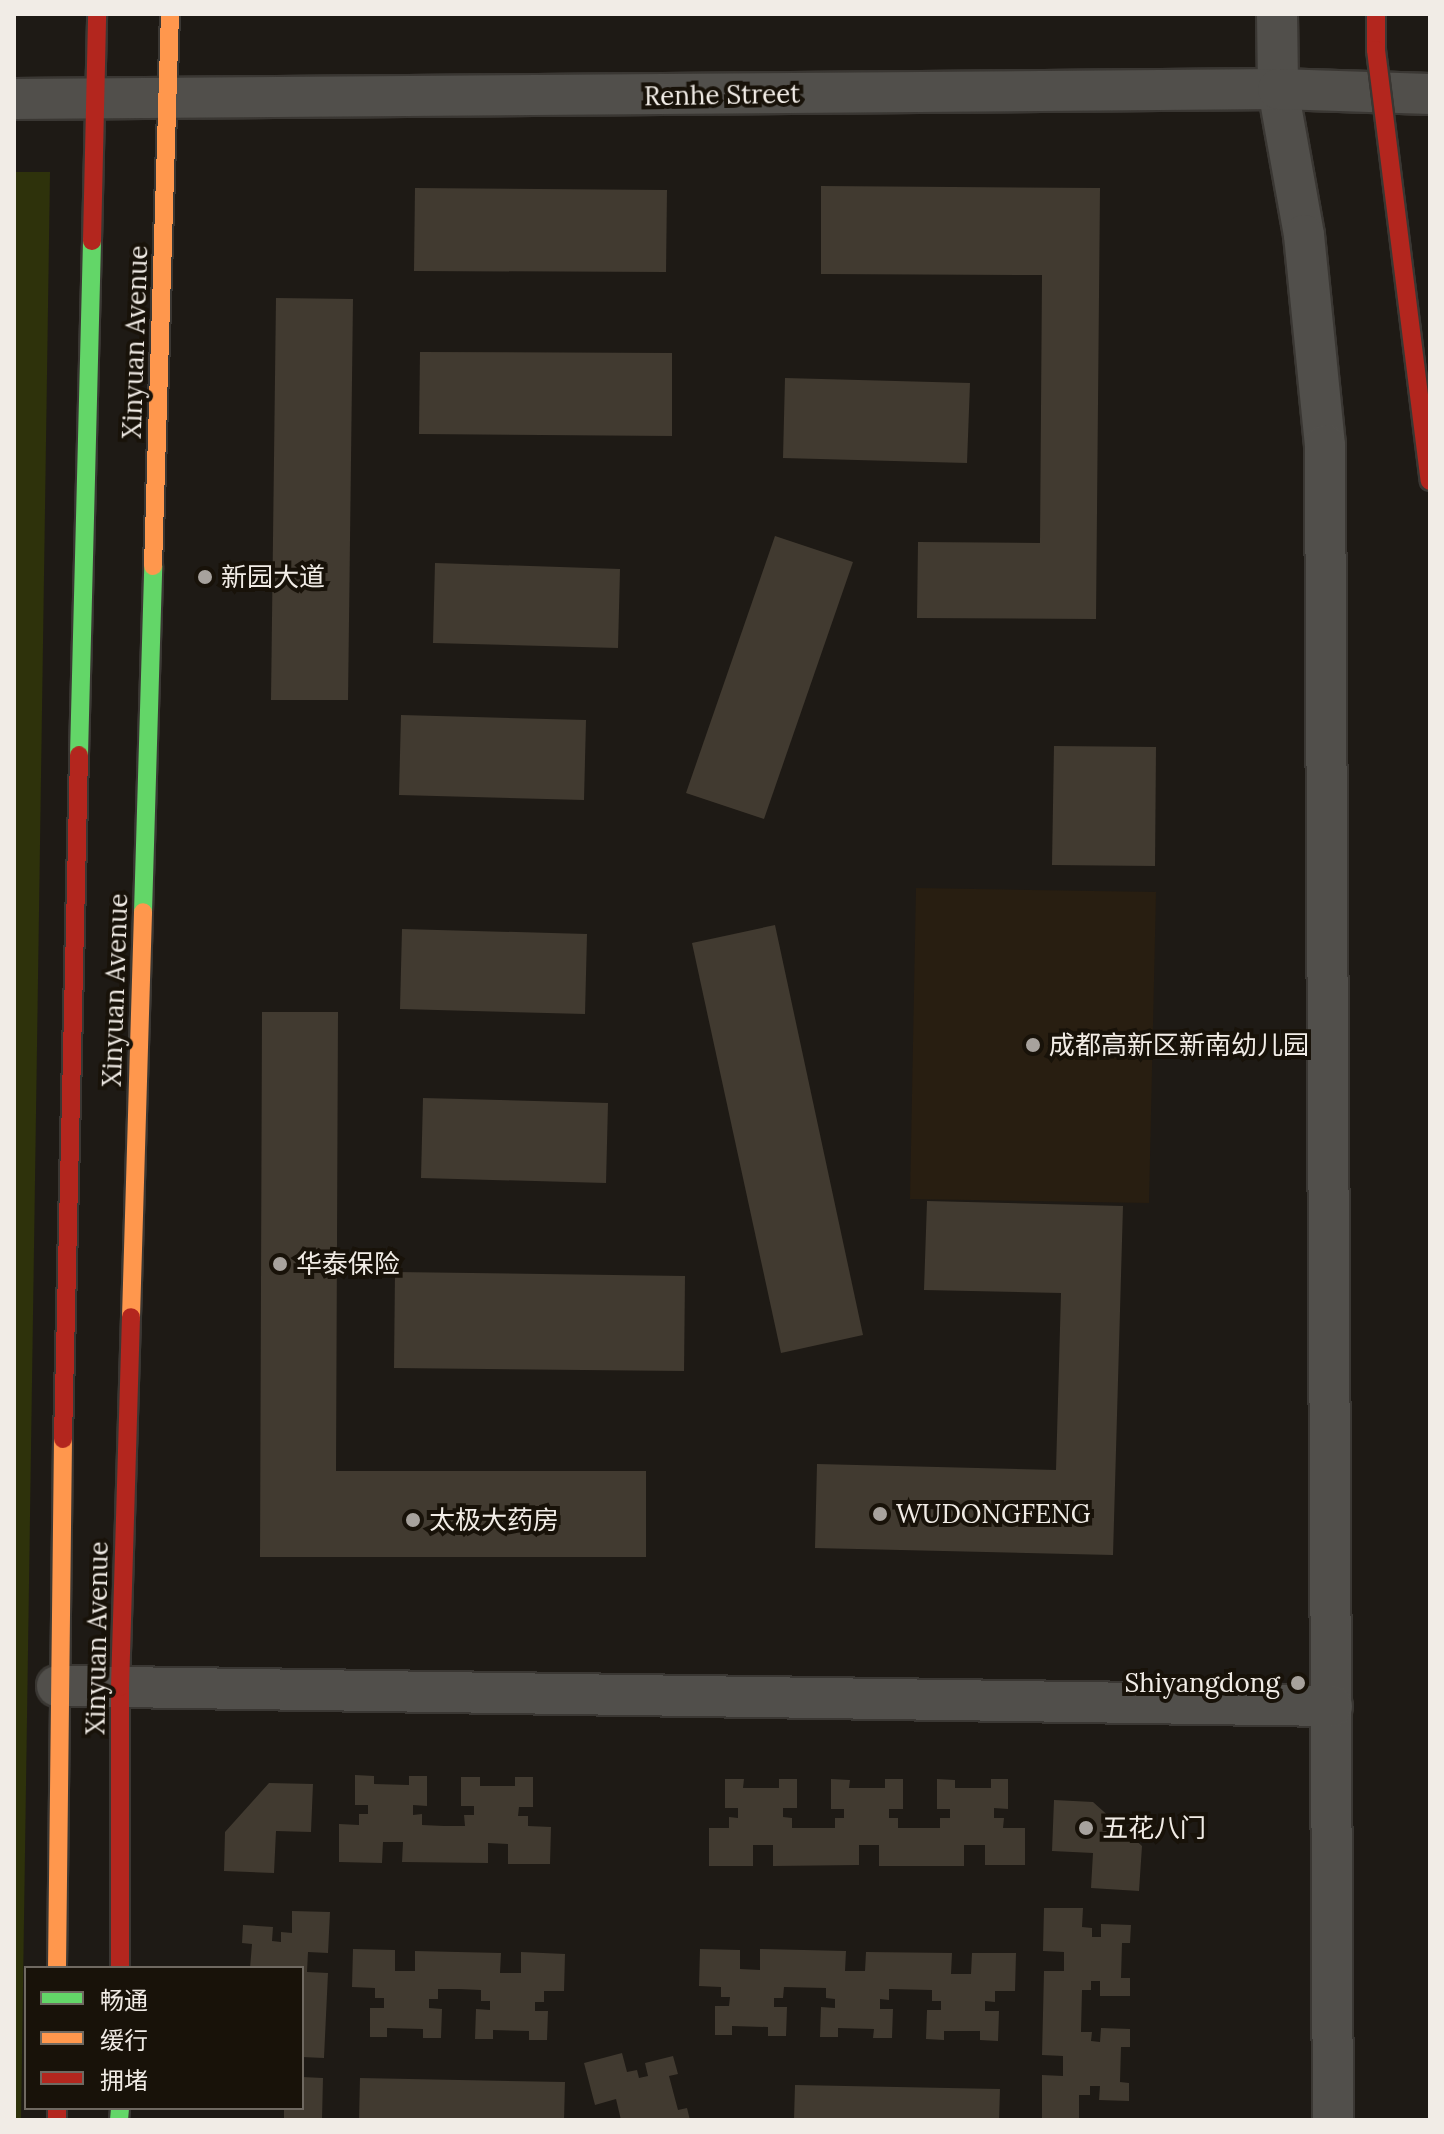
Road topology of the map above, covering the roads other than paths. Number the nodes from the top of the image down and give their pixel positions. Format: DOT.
graph roads {
  1 [pos="97,14"];
  2 [pos="170,14"];
  3 [pos="1277,14"];
  4 [pos="1376,14"];
  5 [pos="1278,89"];
  6 [pos="1430,94"];
  7 [pos="14,99"];
  8 [pos="95,99"];
  9 [pos="168,100"];
  10 [pos="1430,481"];
  11 [pos="57,1686"];
  12 [pos="120,1687"];
  13 [pos="1332,1706"];
  14 [pos="57,1966"];
  15 [pos="120,1966"];
  16 [pos="1333,2120"];
  1 -- 8 [label="main road, Xinyuan Avenue"];
  2 -- 9 [label="main road, Xinyuan Avenue"];
  3 -- 5 [label="street"];
  4 -- 10 [label="main road, bridge"];
  5 -- 6 [label="street, Renhe Street"];
  5 -- 9 [label="street, Renhe Street"];
  5 -- 13 [label="street"];
  7 -- 8 [label="street, Renhe Street"];
  8 -- 9 [label="street, Renhe Street"];
  8 -- 11 [label="main road, Xinyuan Avenue"];
  9 -- 12 [label="main road, Xinyuan Avenue"];
  11 -- 12 [label="street"];
  11 -- 14 [label="main road, Xinyuan Avenue"];
  12 -- 13 [label="street"];
  12 -- 15 [label="main road, Xinyuan Avenue"];
  13 -- 16 [label="street"];
}
